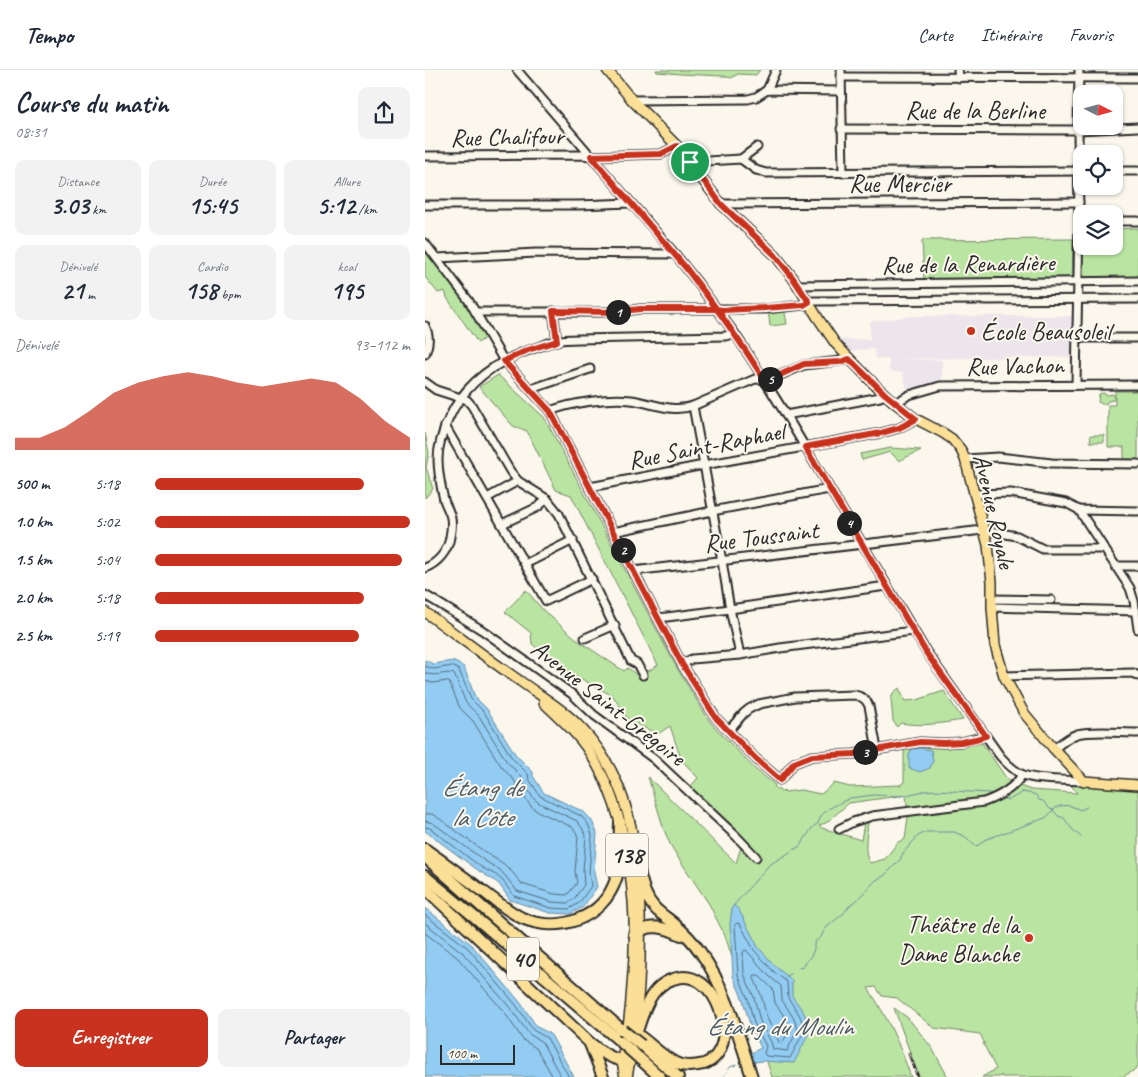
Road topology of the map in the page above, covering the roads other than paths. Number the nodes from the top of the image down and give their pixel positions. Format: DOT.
graph roads {
  1 [pos="517,70"];
  2 [pos="607,70"];
  3 [pos="775,70"];
  4 [pos="841,74"];
  5 [pos="898,74"];
  6 [pos="958,74"];
  7 [pos="1079,74"];
  8 [pos="1138,78"];
  9 [pos="767,90"];
  10 [pos="841,91"];
  11 [pos="632,100"];
  12 [pos="1138,127"];
  13 [pos="1123,128"];
  14 [pos="841,129"];
  15 [pos="1073,130"];
  16 [pos="677,146"];
  17 [pos="757,147"];
  18 [pos="425,156"];
  19 [pos="591,156"];
  20 [pos="741,159"];
  21 [pos="690,162"];
  22 [pos="1123,171"];
  23 [pos="1138,171"];
  24 [pos="1073,172"];
  25 [pos="843,173"];
  26 [pos="1079,195"];
  27 [pos="1079,202"];
  28 [pos="630,203"];
  29 [pos="721,204"];
  30 [pos="425,205"];
  31 [pos="1079,205"];
  32 [pos="1123,221"];
  33 [pos="1138,221"];
  34 [pos="425,243"];
  35 [pos="675,254"];
  36 [pos="1079,255"];
  37 [pos="437,258"];
  38 [pos="1078,281"];
  39 [pos="1138,281"];
  40 [pos="799,285"];
  41 [pos="1138,299"];
  42 [pos="1077,300"];
  43 [pos="809,302"];
  44 [pos="716,309"];
  45 [pos="553,311"];
  46 [pos="476,312"];
  47 [pos="425,326"];
  48 [pos="735,334"];
  49 [pos="1077,338"];
  50 [pos="1138,338"];
  51 [pos="557,341"];
  52 [pos="425,354"];
  53 [pos="849,359"];
  54 [pos="504,361"];
  55 [pos="590,369"];
  56 [pos="764,379"];
  57 [pos="425,382"];
  58 [pos="1076,385"];
  59 [pos="1138,385"];
  60 [pos="531,390"];
  61 [pos="885,394"];
  62 [pos="461,398"];
  63 [pos="895,403"];
  64 [pos="693,406"];
  65 [pos="550,411"];
  66 [pos="786,415"];
  67 [pos="916,419"];
  68 [pos="445,426"];
  69 [pos="805,447"];
  70 [pos="965,458"];
  71 [pos="1138,464"];
  72 [pos="704,465"];
  73 [pos="518,481"];
  74 [pos="590,487"];
  75 [pos="829,489"];
  76 [pos="973,494"];
  77 [pos="487,498"];
  78 [pos="547,499"];
  79 [pos="1079,510"];
  80 [pos="712,511"];
  81 [pos="1138,511"];
  82 [pos="502,524"];
  83 [pos="983,530"];
  84 [pos="613,532"];
  85 [pos="573,540"];
  86 [pos="861,544"];
  87 [pos="1103,549"];
  88 [pos="722,561"];
  89 [pos="525,564"];
  90 [pos="1116,566"];
  91 [pos="1138,566"];
  92 [pos="425,568"];
  93 [pos="633,571"];
  94 [pos="592,578"];
  95 [pos="886,586"];
  96 [pos="425,595"];
  97 [pos="1051,600"];
  98 [pos="992,603"];
  99 [pos="730,609"];
  100 [pos="1137,611"];
  101 [pos="425,612"];
  102 [pos="659,618"];
  103 [pos="1138,622"];
  104 [pos="615,625"];
  105 [pos="1138,629"];
  106 [pos="913,631"];
  107 [pos="585,638"];
  108 [pos="740,655"];
  109 [pos="682,664"];
  110 [pos="643,675"];
  111 [pos="1004,676"];
  112 [pos="1138,676"];
  113 [pos="522,682"];
  114 [pos="729,730"];
  115 [pos="1138,733"];
  116 [pos="986,736"];
  117 [pos="877,749"];
  118 [pos="1054,749"];
  119 [pos="1022,774"];
  120 [pos="1084,781"];
  121 [pos="1138,785"];
  122 [pos="620,822"];
  123 [pos="839,829"];
  124 [pos="425,849"];
  125 [pos="425,857"];
  126 [pos="756,857"];
  127 [pos="638,868"];
  128 [pos="425,876"];
  129 [pos="425,888"];
  130 [pos="637,932"];
  131 [pos="691,940"];
  132 [pos="639,1041"];
  133 [pos="590,1043"];
  134 [pos="630,1060"];
  135 [pos="603,1077"];
  136 [pos="626,1077"];
  137 [pos="661,1077"];
  138 [pos="678,1077"];
  139 [pos="752,1077"];
  1 -- 19 [label="street"];
  2 -- 11 [label="main road, Avenue Royale"];
  3 -- 9 [label="street"];
  4 -- 5 [label="street"];
  4 -- 10 [label="street"];
  5 -- 6 [label="street"];
  6 -- 7 [label="street"];
  7 -- 8 [label="street"];
  9 -- 10 [label="street"];
  9 -- 11 [label="street"];
  10 -- 14 [label="street"];
  11 -- 16 [label="main road, Avenue Royale"];
  12 -- 13 [label="street, Rue de la Berline"];
  14 -- 15 [label="street, Rue de la Berline"];
  14 -- 25 [label="street"];
  16 -- 19 [label="street, Rue Chalifour"];
  16 -- 21 [label="main road, Avenue Royale"];
  17 -- 20 [label="street"];
  18 -- 19 [label="street, Rue Chalifour"];
  19 -- 28 [label="street"];
  20 -- 21 [label="street"];
  20 -- 25 [label="street"];
  21 -- 29 [label="main road, Avenue Royale"];
  22 -- 23 [label="street"];
  24 -- 25 [label="street"];
  26 -- 27 [label="street"];
  27 -- 29 [label="street, Rue Mercier"];
  27 -- 31 [label="street"];
  28 -- 30 [label="street"];
  28 -- 35 [label="street"];
  29 -- 40 [label="main road, Avenue Royale"];
  32 -- 33 [label="street"];
  34 -- 37 [label="street"];
  35 -- 37 [label="street"];
  35 -- 44 [label="street"];
  36 -- 38 [label="street"];
  37 -- 46 [label="street"];
  38 -- 39 [label="street, Rue de la Renardière"];
  38 -- 40 [label="street, Rue de la Renardière"];
  38 -- 42 [label="street"];
  40 -- 43 [label="main road, Avenue Royale"];
  41 -- 42 [label="street"];
  42 -- 43 [label="street"];
  42 -- 49 [label="street"];
  43 -- 44 [label="street"];
  43 -- 53 [label="main road, Avenue Royale"];
  44 -- 45 [label="street"];
  44 -- 48 [label="street"];
  45 -- 46 [label="street"];
  45 -- 51 [label="street"];
  46 -- 54 [label="street"];
  47 -- 52 [label="street"];
  48 -- 51 [label="street"];
  48 -- 56 [label="street"];
  49 -- 50 [label="street"];
  49 -- 58 [label="street"];
  51 -- 54 [label="street"];
  53 -- 56 [label="street"];
  53 -- 61 [label="main road, Avenue Royale"];
  54 -- 60 [label="street"];
  54 -- 62 [label="street"];
  55 -- 60 [label="street"];
  56 -- 64 [label="street"];
  56 -- 66 [label="street"];
  57 -- 62 [label="street"];
  58 -- 59 [label="street, Rue Vachon"];
  58 -- 63 [label="street, Rue Vachon"];
  60 -- 65 [label="street"];
  61 -- 63 [label="main road, Avenue Royale"];
  61 -- 66 [label="street"];
  62 -- 68 [label="street"];
  62 -- 73 [label="street"];
  63 -- 67 [label="main road, Avenue Royale"];
  64 -- 65 [label="street"];
  64 -- 72 [label="street"];
  65 -- 74 [label="street"];
  66 -- 69 [label="street"];
  67 -- 69 [label="street, Rue Saint-Raphael"];
  67 -- 70 [label="main road, Avenue Royale"];
  68 -- 77 [label="street"];
  68 -- 92 [label="street"];
  69 -- 72 [label="street, Rue Saint-Raphael"];
  69 -- 75 [label="street"];
  70 -- 71 [label="street"];
  70 -- 76 [label="main road, Avenue Royale"];
  72 -- 74 [label="street, Rue Saint-Raphael"];
  72 -- 80 [label="street"];
  73 -- 77 [label="street"];
  73 -- 78 [label="street"];
  74 -- 84 [label="street"];
  75 -- 80 [label="street"];
  75 -- 86 [label="street"];
  76 -- 79 [label="street"];
  76 -- 83 [label="main road, Avenue Royale"];
  77 -- 82 [label="street"];
  78 -- 82 [label="street"];
  78 -- 85 [label="street"];
  79 -- 81 [label="street"];
  79 -- 87 [label="street"];
  80 -- 84 [label="street"];
  80 -- 88 [label="street"];
  82 -- 89 [label="street"];
  83 -- 86 [label="street, Rue Toussaint"];
  83 -- 87 [label="street, Rue Toussaint"];
  83 -- 98 [label="main road, Avenue Royale"];
  84 -- 93 [label="street"];
  85 -- 89 [label="street"];
  85 -- 94 [label="street"];
  86 -- 88 [label="street, Rue Toussaint"];
  86 -- 95 [label="street"];
  87 -- 90 [label="street"];
  88 -- 93 [label="street, Rue Toussaint"];
  88 -- 99 [label="street"];
  89 -- 94 [label="street"];
  90 -- 91 [label="street"];
  90 -- 100 [label="street"];
  93 -- 102 [label="street"];
  94 -- 104 [label="street"];
  95 -- 99 [label="street"];
  95 -- 106 [label="street"];
  96 -- 126 [label="street, Avenue Saint-Grégoire"];
  97 -- 98 [label="street"];
  98 -- 100 [label="street"];
  98 -- 111 [label="main road, Avenue Royale"];
  99 -- 102 [label="street"];
  99 -- 108 [label="street"];
  100 -- 103 [label="street"];
  101 -- 113 [label="main road, 138"];
  102 -- 109 [label="street"];
  103 -- 105 [label="street"];
  104 -- 107 [label="street"];
  104 -- 110 [label="street"];
  106 -- 108 [label="street"];
  106 -- 116 [label="street"];
  108 -- 109 [label="street"];
  109 -- 114 [label="street"];
  111 -- 112 [label="street"];
  111 -- 118 [label="main road, Avenue Royale"];
  113 -- 122 [label="main road, 138"];
  113 -- 127 [label="main road, 138"];
  114 -- 117 [label="street"];
  114 -- 117 [label="street"];
  115 -- 118 [label="street"];
  116 -- 117 [label="street"];
  116 -- 119 [label="street"];
  118 -- 120 [label="main road, Avenue Royale"];
  119 -- 120 [label="street"];
  119 -- 123 [label="street"];
  120 -- 121 [label="main road"];
  122 -- 124 [label="highway"];
  122 -- 130 [label="main road, 138"];
  125 -- 132 [label="highway, 40"];
  127 -- 130 [label="main road"];
  127 -- 131 [label="highway"];
  128 -- 134 [label="highway, 40, bridge"];
  129 -- 133 [label="highway"];
  130 -- 131 [label="highway"];
  130 -- 132 [label="main road"];
  130 -- 134 [label="main road, 138"];
  131 -- 139 [label="highway"];
  132 -- 132 [label="highway"];
  132 -- 134 [label="main road"];
  132 -- 138 [label="highway"];
  133 -- 134 [label="highway"];
  133 -- 135 [label="highway"];
  134 -- 136 [label="main road, 138"];
  134 -- 137 [label="highway, 40"];
}
